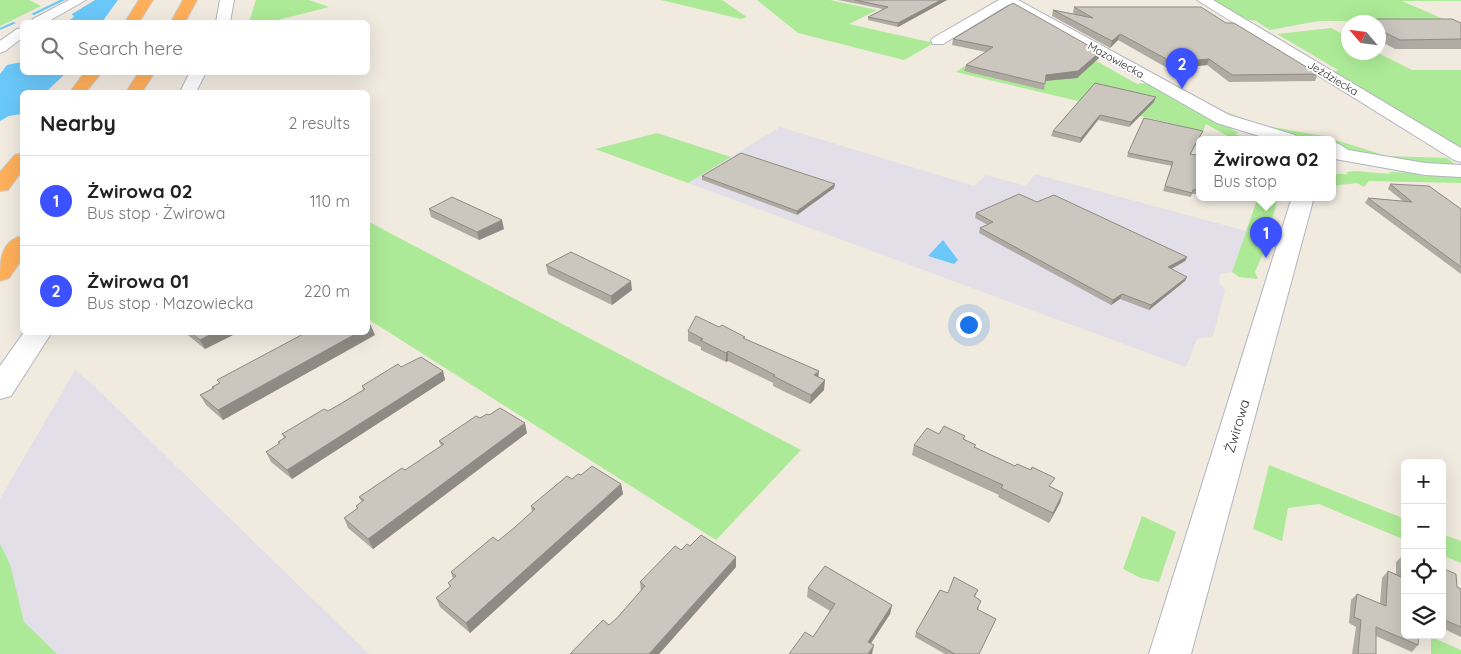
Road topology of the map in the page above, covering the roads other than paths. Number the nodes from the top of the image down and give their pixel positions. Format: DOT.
graph roads {
  1 [pos="79,0"];
  2 [pos="146,0"];
  3 [pos="190,0"];
  4 [pos="228,0"];
  5 [pos="1008,0"];
  6 [pos="1204,0"];
  7 [pos="42,20"];
  8 [pos="133,20"];
  9 [pos="179,20"];
  10 [pos="223,20"];
  11 [pos="20,33"];
  12 [pos="938,41"];
  13 [pos="0,48"];
  14 [pos="92,75"];
  15 [pos="145,75"];
  16 [pos="196,75"];
  17 [pos="80,90"];
  18 [pos="135,90"];
  19 [pos="189,90"];
  20 [pos="1223,119"];
  21 [pos="1251,136"];
  22 [pos="1278,136"];
  23 [pos="1461,156"];
  24 [pos="1337,159"];
  25 [pos="20,161"];
  26 [pos="1461,171"];
  27 [pos="0,185"];
  28 [pos="1302,201"];
  29 [pos="20,247"];
  30 [pos="0,273"];
  31 [pos="36,335"];
  32 [pos="0,389"];
  33 [pos="1170,654"];
  1 -- 7 [label="street"];
  2 -- 8 [label="highway"];
  3 -- 9 [label="highway"];
  4 -- 10 [label="street"];
  5 -- 12 [label="street, Mazowiecka"];
  5 -- 20 [label="street, Mazowiecka"];
  6 -- 23 [label="street, Jeździecka"];
  11 -- 13 [label="street"];
  14 -- 17 [label="highway"];
  15 -- 18 [label="highway"];
  16 -- 19 [label="street"];
  20 -- 21 [label="street, Mazowiecka"];
  20 -- 22 [label="street, Mazowiecka"];
  24 -- 26 [label="street"];
  25 -- 27 [label="highway"];
  28 -- 33 [label="street, Żwirowa"];
  29 -- 30 [label="highway"];
  31 -- 32 [label="street"];
}
